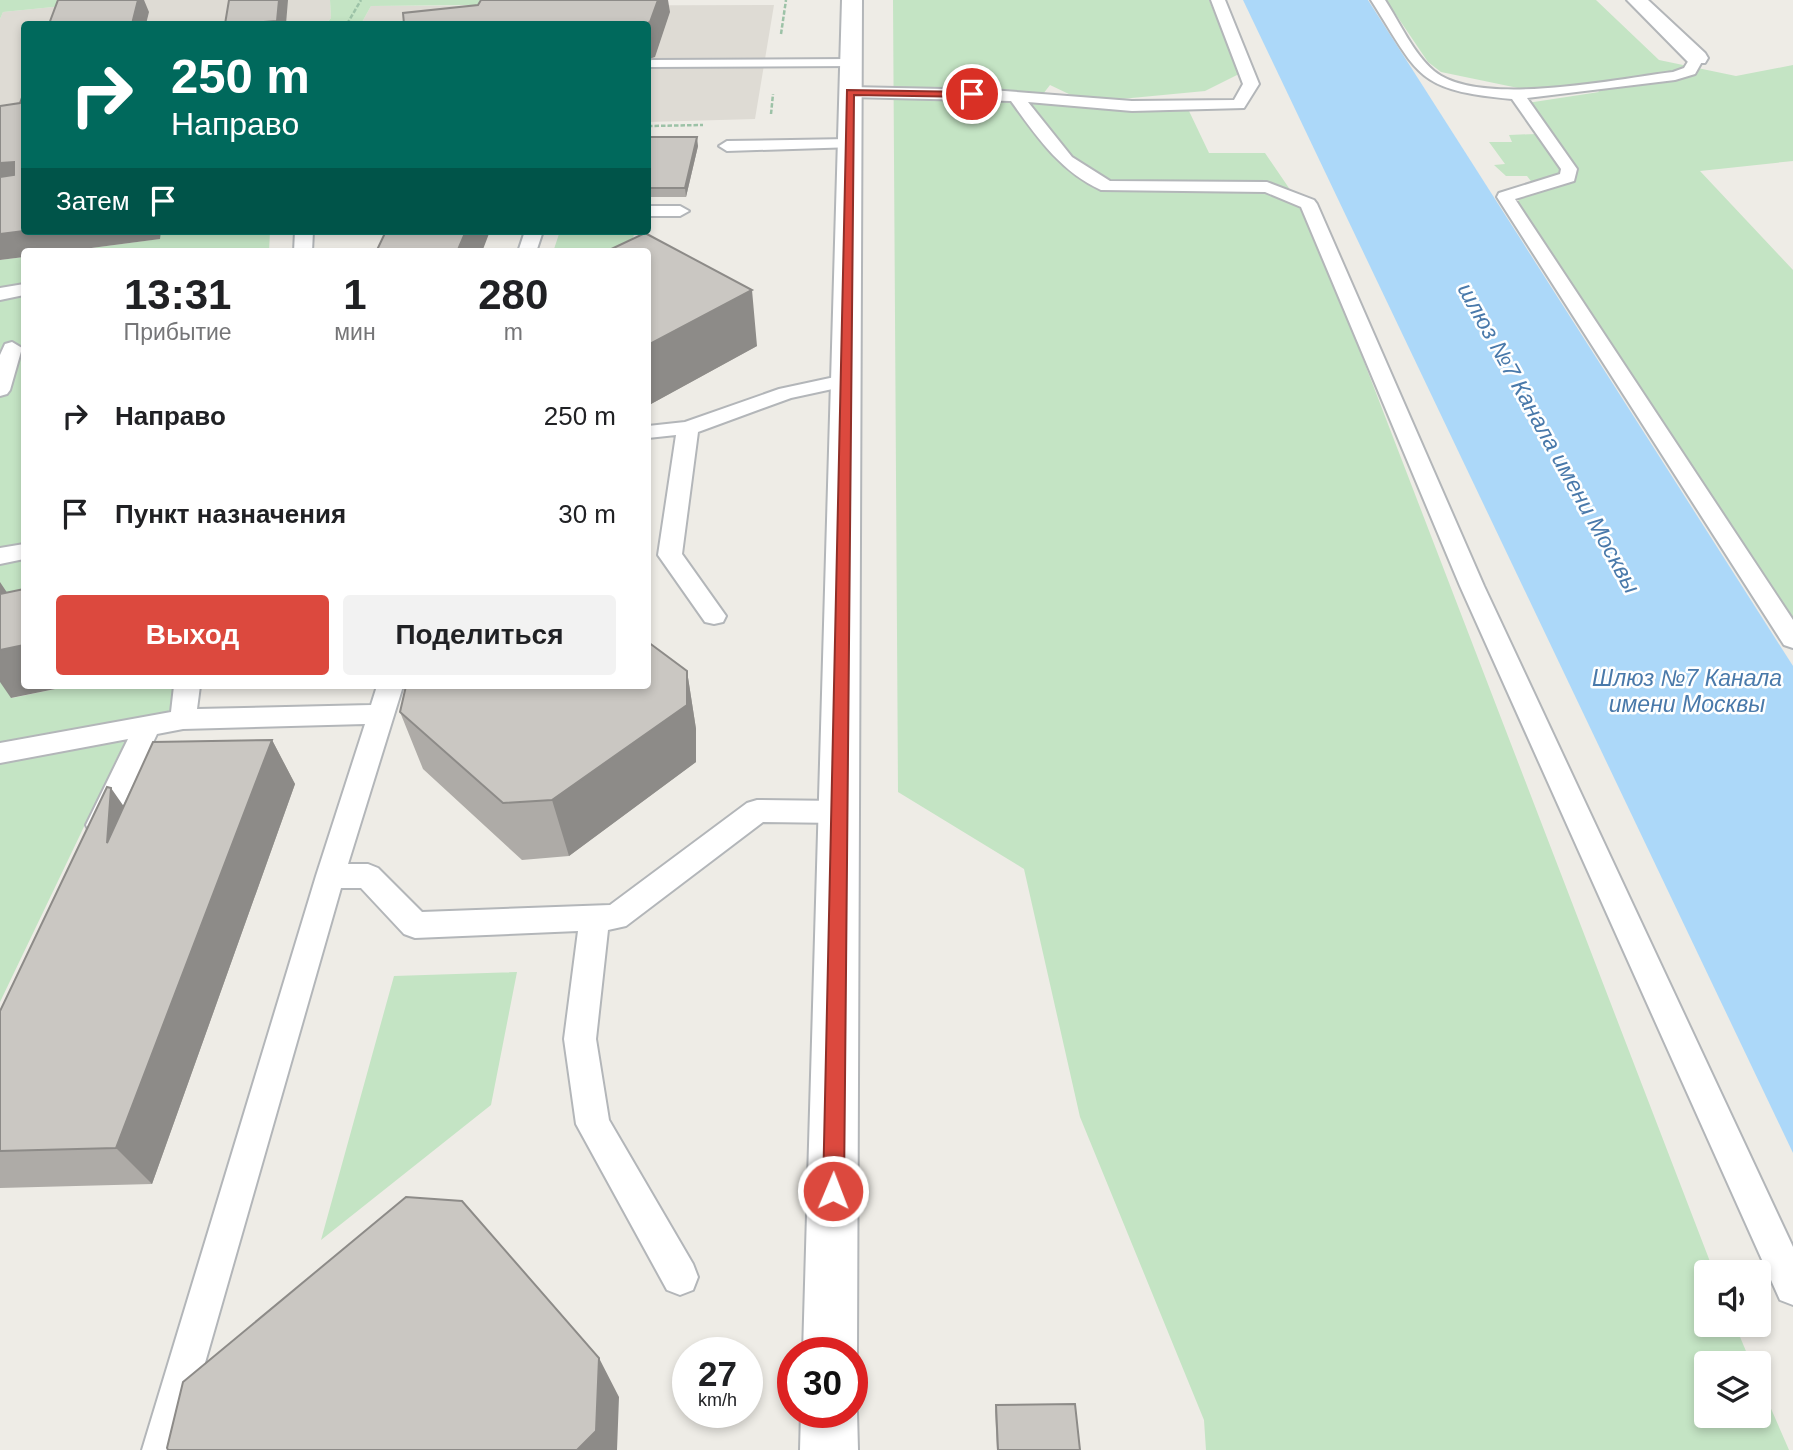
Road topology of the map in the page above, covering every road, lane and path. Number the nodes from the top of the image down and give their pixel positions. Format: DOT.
graph roads {
  1 [pos="361,0"];
  2 [pos="852,0"];
  3 [pos="1218,0"];
  4 [pos="1378,0"];
  5 [pos="1637,0"];
  6 [pos="349,21"];
  7 [pos="1697,58"];
  8 [pos="852,63"];
  9 [pos="652,64"];
  10 [pos="850,92"];
  11 [pos="1517,95"];
  12 [pos="1016,97"];
  13 [pos="849,144"];
  14 [pos="727,146"];
  15 [pos="651,211"];
  16 [pos="680,211"];
  17 [pos="21,290"];
  18 [pos="0,294"];
  19 [pos="12,348"];
  20 [pos="844,382"];
  21 [pos="0,390"];
  22 [pos="688,428"];
  23 [pos="651,432"];
  24 [pos="21,552"];
  25 [pos="0,556"];
  26 [pos="714,616"];
  27 [pos="1793,639"];
  28 [pos="187,689"];
  29 [pos="385,700"];
  30 [pos="183,719"];
  31 [pos="148,725"];
  32 [pos="0,753"];
  33 [pos="840,812"];
  34 [pos="89,849"];
  35 [pos="330,876"];
  36 [pos="594,918"];
  37 [pos="680,1277"];
  38 [pos="1793,1287"];
  39 [pos="830,1337"];
  40 [pos="829,1428"];
  41 [pos="161,1450"];
  42 [pos="829,1450"];
  1 -- 6 [label="path"];
  2 -- 8 [label="street"];
  3 -- 12 [label="lane"];
  4 -- 11 [label="lane"];
  5 -- 7 [label="street"];
  7 -- 11 [label="lane"];
  8 -- 9 [label="lane"];
  8 -- 10 [label="street"];
  10 -- 12 [label="lane"];
  10 -- 13 [label="street"];
  11 -- 27 [label="lane"];
  12 -- 38 [label="lane"];
  13 -- 14 [label="lane"];
  13 -- 20 [label="street"];
  15 -- 16 [label="lane"];
  17 -- 18 [label="lane"];
  19 -- 21 [label="lane"];
  20 -- 22 [label="lane"];
  20 -- 33 [label="street"];
  22 -- 23 [label="lane"];
  22 -- 26 [label="lane"];
  24 -- 25 [label="lane"];
  28 -- 30 [label="lane"];
  29 -- 30 [label="lane"];
  29 -- 35 [label="lane"];
  30 -- 31 [label="lane"];
  31 -- 32 [label="lane"];
  31 -- 34 [label="lane"];
  33 -- 36 [label="lane"];
  33 -- 39 [label="street"];
  35 -- 36 [label="lane"];
  35 -- 41 [label="lane"];
  36 -- 37 [label="lane"];
  40 -- 42 [label="street"];
}
